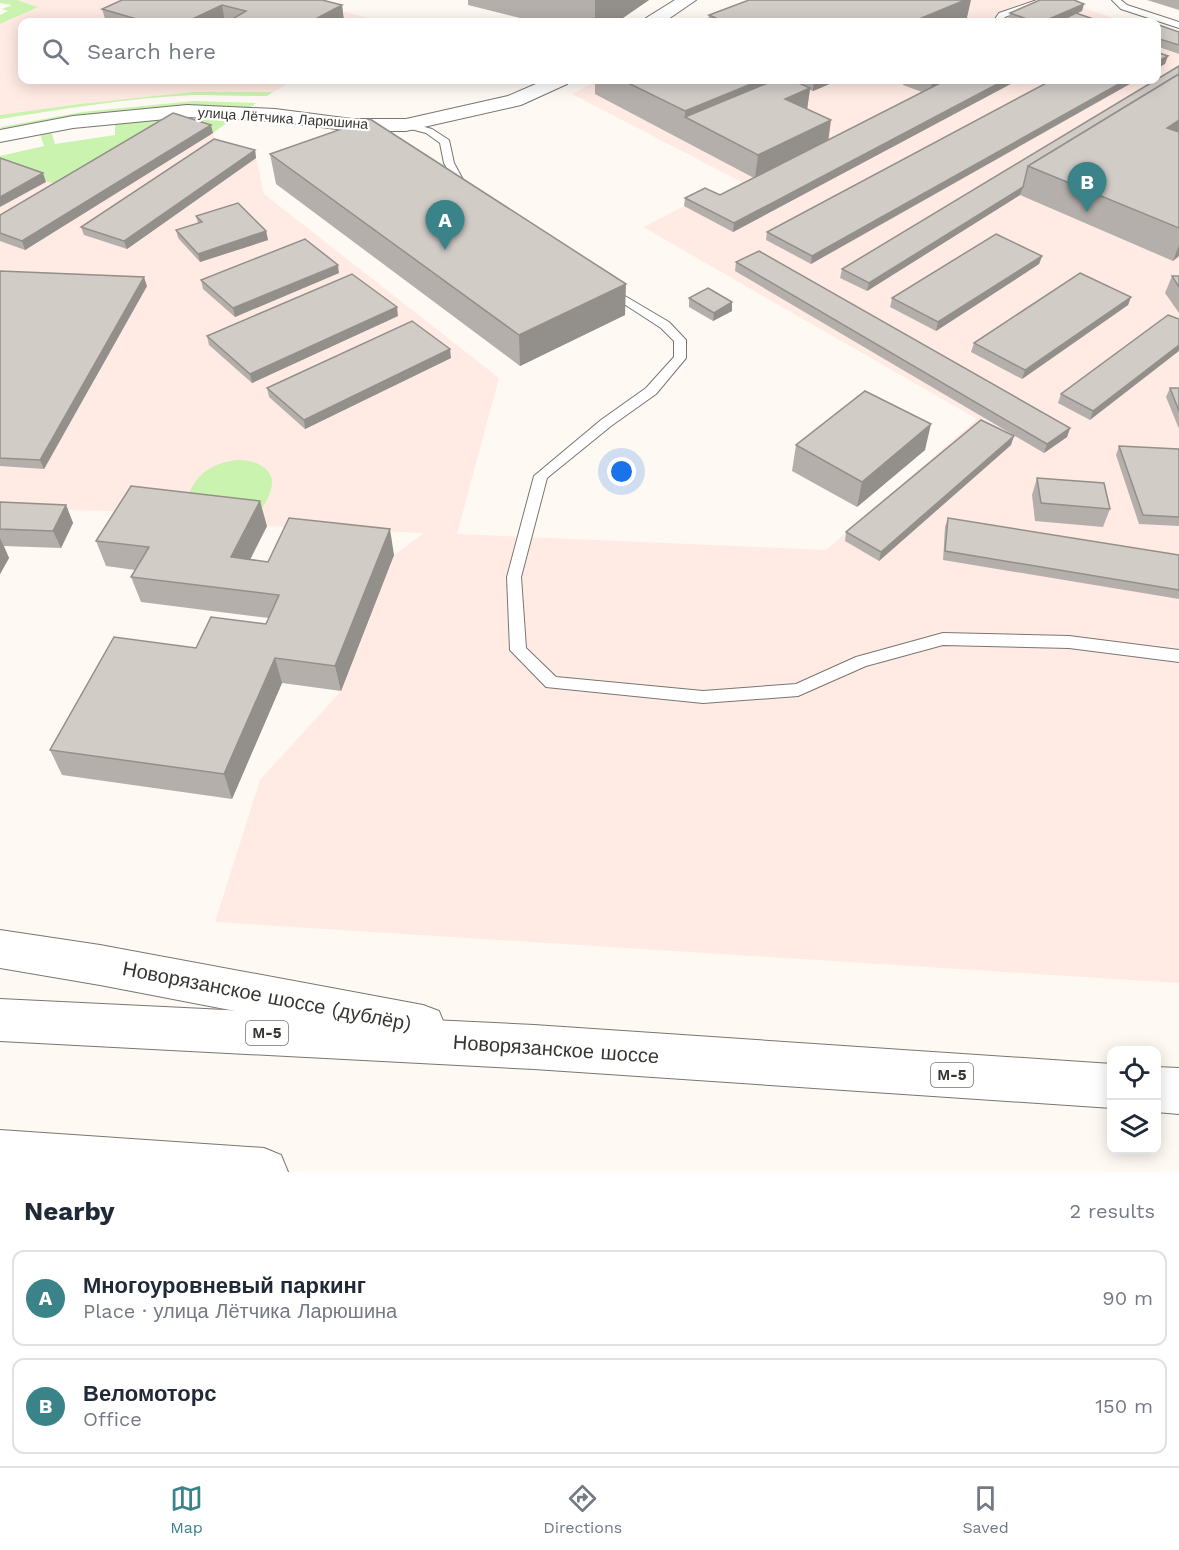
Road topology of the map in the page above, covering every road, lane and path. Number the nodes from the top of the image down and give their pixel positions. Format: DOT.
graph roads {
  1 [pos="687,0"];
  2 [pos="1045,0"];
  3 [pos="1116,0"];
  4 [pos="658,18"];
  5 [pos="1000,18"];
  6 [pos="1158,18"];
  7 [pos="1161,19"];
  8 [pos="1179,25"];
  9 [pos="551,84"];
  10 [pos="406,125"];
  11 [pos="0,136"];
  12 [pos="479,203"];
  13 [pos="594,281"];
  14 [pos="1179,656"];
  15 [pos="0,949"];
  16 [pos="0,1020"];
  17 [pos="534,1047"];
  18 [pos="1107,1086"];
  19 [pos="1161,1089"];
  20 [pos="1179,1091"];
  21 [pos="0,1154"];
  22 [pos="264,1172"];
  1 -- 4 [label="street"];
  2 -- 5 [label="lane"];
  3 -- 6 [label="lane"];
  7 -- 8 [label="lane"];
  9 -- 10 [label="street, улица Лётчика Ларюшина"];
  10 -- 11 [label="street, улица Лётчика Ларюшина"];
  10 -- 12 [label="lane"];
  13 -- 14 [label="lane"];
  15 -- 17 [label="main road, Новорязанское шоссе (дублёр)"];
  16 -- 17 [label="main road, Новорязанское шоссе / М-5"];
  17 -- 18 [label="main road, Новорязанское шоссе / М-5"];
  19 -- 20 [label="main road"];
  21 -- 22 [label="main road"];
}
